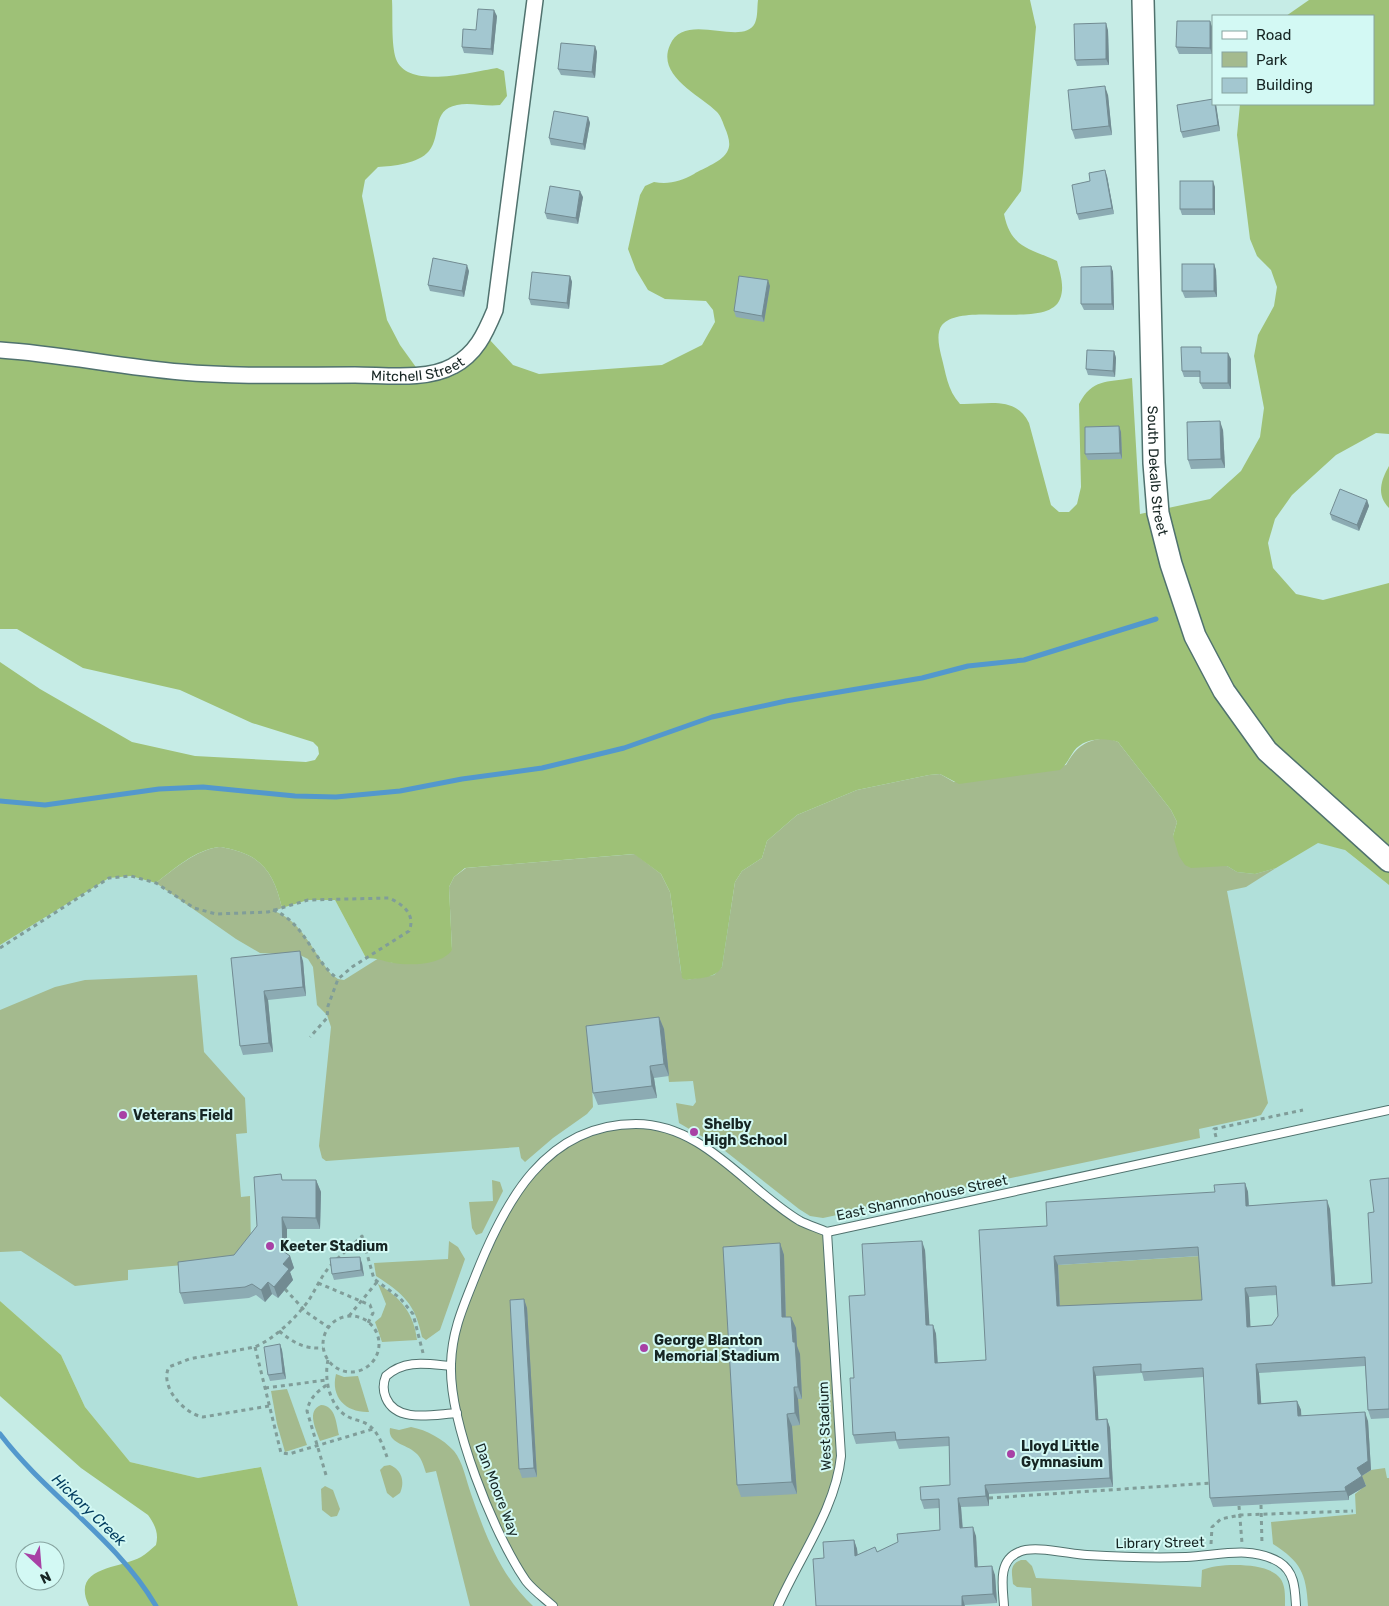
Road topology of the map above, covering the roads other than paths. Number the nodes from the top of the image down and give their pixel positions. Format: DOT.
graph roads {
  1 [pos="535,0"];
  2 [pos="1143,0"];
  3 [pos="0,350"];
  4 [pos="1389,861"];
  5 [pos="1389,1110"];
  6 [pos="827,1232"];
  7 [pos="451,1366"];
  8 [pos="457,1413"];
  9 [pos="553,1606"];
  10 [pos="778,1606"];
  11 [pos="1004,1606"];
  12 [pos="1296,1606"];
  1 -- 3 [label="street, Mitchell Street"];
  2 -- 4 [label="main road, South Dekalb Street"];
  5 -- 6 [label="lane, East Shannonhouse Street"];
  6 -- 7 [label="lane, East Shannonhouse Street"];
  6 -- 10 [label="lane, West Stadium"];
  7 -- 8 [label="lane, Dan Moore Way"];
  7 -- 8 [label="lane"];
  8 -- 9 [label="lane, Dan Moore Way"];
  11 -- 12 [label="lane, Library Street"];
}
